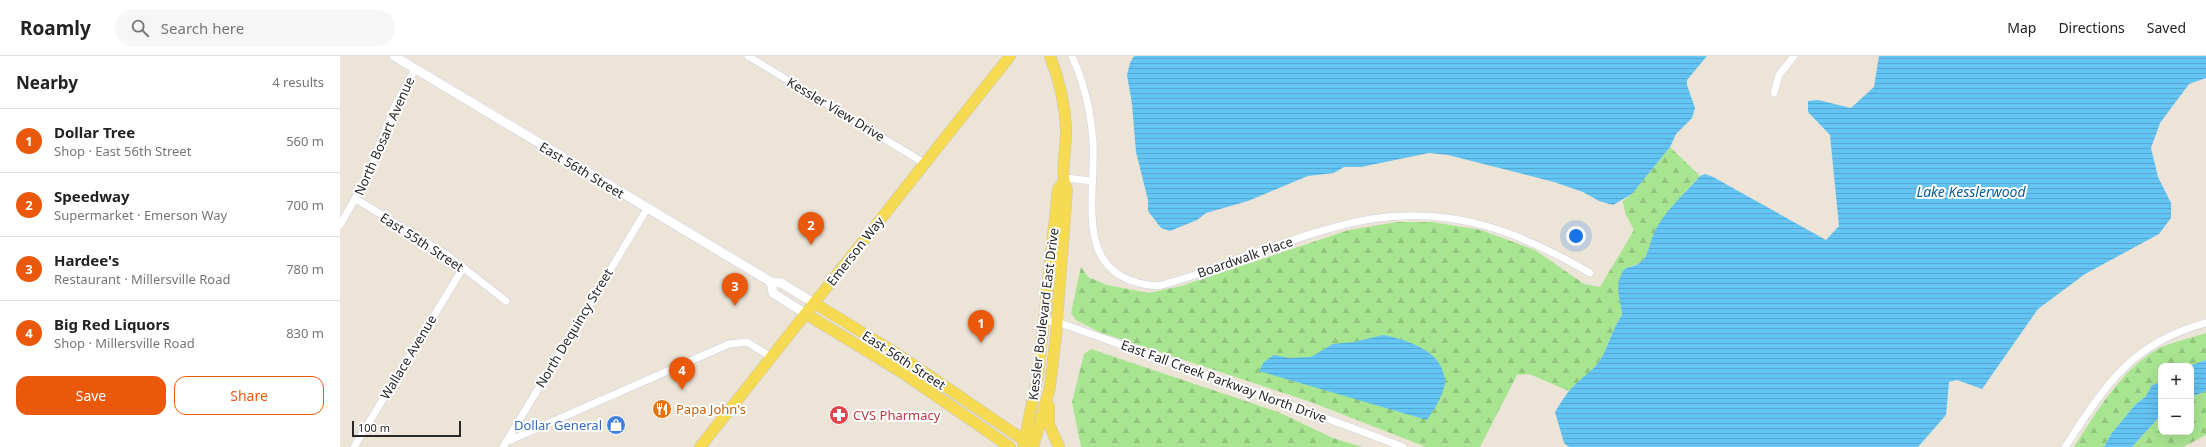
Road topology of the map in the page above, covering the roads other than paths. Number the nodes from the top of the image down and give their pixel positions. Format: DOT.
graph roads {
  1 [pos="394,56"];
  2 [pos="748,56"];
  3 [pos="1010,56"];
  4 [pos="1050,56"];
  5 [pos="1072,56"];
  6 [pos="1794,56"];
  7 [pos="415,69"];
  8 [pos="1774,93"];
  9 [pos="924,163"];
  10 [pos="1064,180"];
  11 [pos="1093,181"];
  12 [pos="356,199"];
  13 [pos="647,209"];
  14 [pos="340,224"];
  15 [pos="463,268"];
  16 [pos="1590,273"];
  17 [pos="771,282"];
  18 [pos="506,301"];
  19 [pos="814,303"];
  20 [pos="806,314"];
  21 [pos="1044,321"];
  22 [pos="1057,322"];
  23 [pos="2206,323"];
  24 [pos="771,357"];
  25 [pos="1048,399"];
  26 [pos="1023,444"];
  27 [pos="504,445"];
  28 [pos="354,447"];
  29 [pos="700,447"];
  30 [pos="1010,447"];
  31 [pos="1033,447"];
  32 [pos="1059,447"];
  33 [pos="1403,447"];
  34 [pos="2065,447"];
  1 -- 7 [label="street, East 56th Street"];
  2 -- 9 [label="street, Kessler View Drive"];
  3 -- 9 [label="main road, Emerson Way"];
  4 -- 10 [label="main road, Kessler Boulevard East Drive"];
  5 -- 11 [label="street, Boardwalk Place"];
  6 -- 8 [label="street"];
  7 -- 12 [label="street, North Bosart Avenue"];
  7 -- 13 [label="street, East 56th Street"];
  9 -- 19 [label="main road, Emerson Way"];
  10 -- 11 [label="street"];
  10 -- 21 [label="main road, Kessler Boulevard East Drive"];
  10 -- 22 [label="main road, Kessler Boulevard East Drive"];
  11 -- 16 [label="street, Boardwalk Place"];
  12 -- 14 [label="street, North Bosart Avenue"];
  12 -- 15 [label="street, East 55th Street"];
  13 -- 17 [label="street, East 56th Street"];
  13 -- 27 [label="street, North Dequincy Street"];
  15 -- 18 [label="street, East 55th Street"];
  15 -- 28 [label="street, Wallace Avenue"];
  17 -- 19 [label="street, East 56th Street"];
  17 -- 20 [label="street, East 56th Street"];
  19 -- 20 [label="main road, Emerson Way"];
  19 -- 26 [label="main road, East 56th Street"];
  20 -- 24 [label="main road, Emerson Way"];
  20 -- 30 [label="main road, East 56th Street"];
  21 -- 22 [label="street, East Fall Creek Parkway North Drive"];
  21 -- 26 [label="main road, Kessler Boulevard East Drive"];
  22 -- 25 [label="main road, Kessler Boulevard East Drive"];
  22 -- 33 [label="street, East Fall Creek Parkway North Drive"];
  23 -- 34 [label="street"];
  24 -- 27 [label="street"];
  24 -- 29 [label="main road, Emerson Way"];
  25 -- 31 [label="main road, Kessler Boulevard East Drive"];
  25 -- 32 [label="main road"];
  26 -- 31 [label="main road, East 56th Street"];
}
